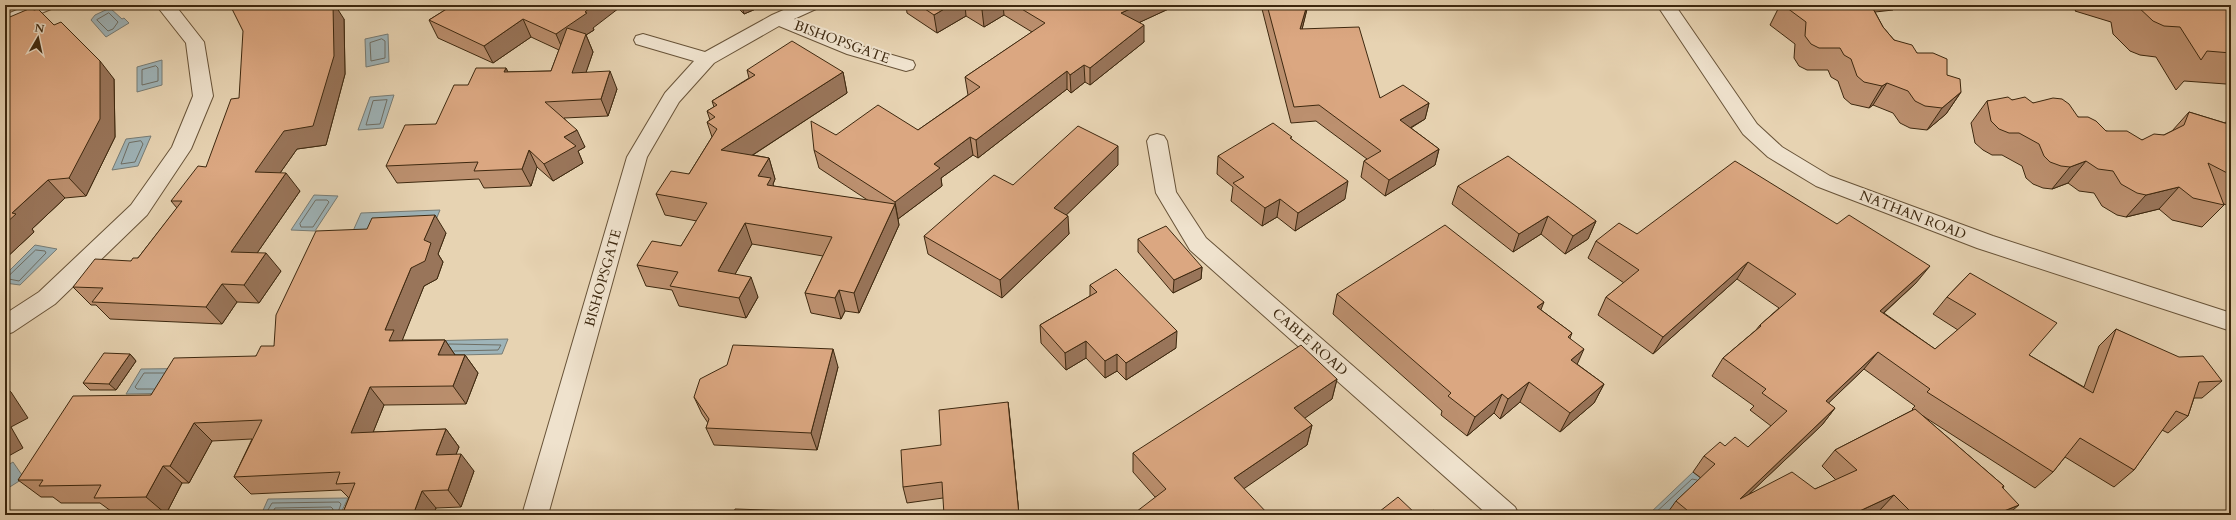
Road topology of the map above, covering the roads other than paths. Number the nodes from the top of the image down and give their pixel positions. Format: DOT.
graph roads {
  1 [pos="45,5"];
  2 [pos="165,5"];
  3 [pos="810,5"];
  4 [pos="1666,5"];
  5 [pos="778,19"];
  6 [pos="5,22"];
  7 [pos="643,40"];
  8 [pos="707,59"];
  9 [pos="906,65"];
  10 [pos="1157,141"];
  11 [pos="2231,322"];
  12 [pos="5,326"];
  13 [pos="535,515"];
  14 [pos="1506,515"];
  1 -- 6 [label="street"];
  2 -- 12 [label="street"];
  3 -- 5 [label="street, BISHOPSGATE"];
  4 -- 11 [label="street, NATHAN ROAD"];
  5 -- 8 [label="street, BISHOPSGATE"];
  5 -- 9 [label="street, BISHOPSGATE"];
  7 -- 8 [label="street"];
  8 -- 13 [label="street, BISHOPSGATE"];
  10 -- 14 [label="street, CABLE ROAD"];
}
